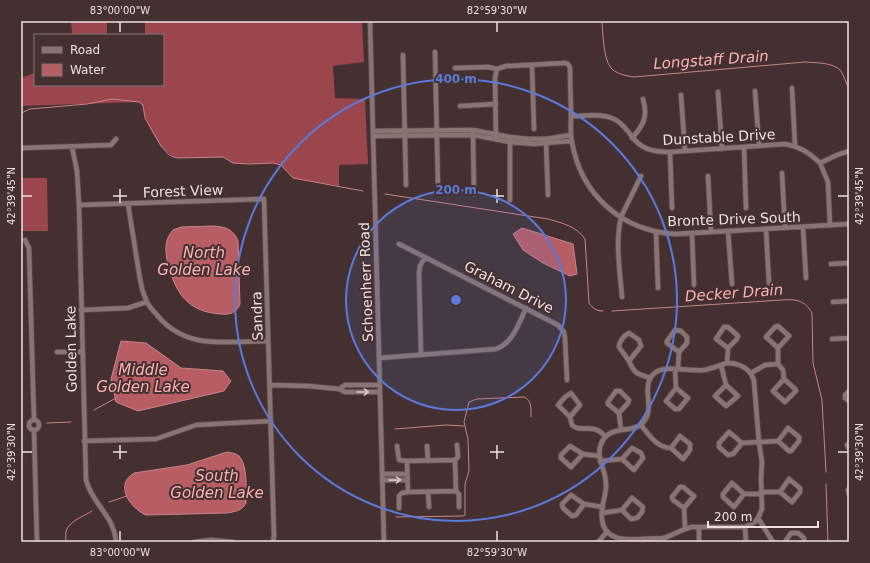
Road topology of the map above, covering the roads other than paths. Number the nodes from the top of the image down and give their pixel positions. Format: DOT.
graph roads {
  1 [pos="370,21"];
  2 [pos="436,52"];
  3 [pos="403,55"];
  4 [pos="532,64"];
  5 [pos="455,68"];
  6 [pos="497,70"];
  7 [pos="792,88"];
  8 [pos="755,91"];
  9 [pos="718,92"];
  10 [pos="681,95"];
  11 [pos="643,99"];
  12 [pos="496,104"];
  13 [pos="460,106"];
  14 [pos="571,116"];
  15 [pos="534,129"];
  16 [pos="437,132"];
  17 [pos="473,132"];
  18 [pos="373,133"];
  19 [pos="404,133"];
  20 [pos="571,135"];
  21 [pos="496,137"];
  22 [pos="632,138"];
  23 [pos="116,139"];
  24 [pos="510,140"];
  25 [pos="546,141"];
  26 [pos="571,141"];
  27 [pos="759,145"];
  28 [pos="795,146"];
  29 [pos="72,147"];
  30 [pos="744,147"];
  31 [pos="21,148"];
  32 [pos="722,149"];
  33 [pos="685,151"];
  34 [pos="849,151"];
  35 [pos="670,152"];
  36 [pos="820,163"];
  37 [pos="782,173"];
  38 [pos="641,176"];
  39 [pos="708,176"];
  40 [pos="406,185"];
  41 [pos="438,187"];
  42 [pos="474,194"];
  43 [pos="548,194"];
  44 [pos="264,199"];
  45 [pos="510,200"];
  46 [pos="128,204"];
  47 [pos="79,205"];
  48 [pos="672,208"];
  49 [pos="746,208"];
  50 [pos="621,218"];
  51 [pos="849,224"];
  52 [pos="830,225"];
  53 [pos="803,227"];
  54 [pos="785,228"];
  55 [pos="766,229"];
  56 [pos="728,231"];
  57 [pos="656,232"];
  58 [pos="711,232"];
  59 [pos="692,234"];
  60 [pos="25,240"];
  61 [pos="399,244"];
  62 [pos="425,257"];
  63 [pos="849,263"];
  64 [pos="831,264"];
  65 [pos="806,278"];
  66 [pos="769,283"];
  67 [pos="732,284"];
  68 [pos="694,286"];
  69 [pos="658,288"];
  70 [pos="622,297"];
  71 [pos="849,301"];
  72 [pos="146,302"];
  73 [pos="832,302"];
  74 [pos="526,308"];
  75 [pos="81,310"];
  76 [pos="849,338"];
  77 [pos="832,339"];
  78 [pos="268,340"];
  79 [pos="728,348"];
  80 [pos="778,348"];
  81 [pos="57,352"];
  82 [pos="82,352"];
  83 [pos="679,352"];
  84 [pos="421,355"];
  85 [pos="379,358"];
  86 [pos="629,361"];
  87 [pos="727,364"];
  88 [pos="778,364"];
  89 [pos="721,365"];
  90 [pos="677,369"];
  91 [pos="751,373"];
  92 [pos="650,378"];
  93 [pos="784,379"];
  94 [pos="567,380"];
  95 [pos="270,385"];
  96 [pos="380,385"];
  97 [pos="726,385"];
  98 [pos="676,388"];
  99 [pos="339,389"];
  100 [pos="849,391"];
  101 [pos="380,392"];
  102 [pos="849,401"];
  103 [pos="620,413"];
  104 [pos="570,416"];
  105 [pos="271,421"];
  106 [pos="641,425"];
  107 [pos="621,430"];
  108 [pos="606,436"];
  109 [pos="84,441"];
  110 [pos="778,441"];
  111 [pos="742,443"];
  112 [pos="759,443"];
  113 [pos="849,443"];
  114 [pos="458,445"];
  115 [pos="397,446"];
  116 [pos="427,446"];
  117 [pos="671,448"];
  118 [pos="849,448"];
  119 [pos="583,454"];
  120 [pos="599,459"];
  121 [pos="622,459"];
  122 [pos="455,460"];
  123 [pos="407,461"];
  124 [pos="428,461"];
  125 [pos="382,474"];
  126 [pos="407,474"];
  127 [pos="382,480"];
  128 [pos="407,480"];
  129 [pos="849,488"];
  130 [pos="456,491"];
  131 [pos="408,492"];
  132 [pos="428,492"];
  133 [pos="780,492"];
  134 [pos="762,493"];
  135 [pos="744,494"];
  136 [pos="849,494"];
  137 [pos="584,504"];
  138 [pos="429,507"];
  139 [pos="459,507"];
  140 [pos="603,507"];
  141 [pos="399,508"];
  142 [pos="684,508"];
  143 [pos="622,510"];
  144 [pos="602,513"];
  145 [pos="758,518"];
  146 [pos="699,527"];
  147 [pos="745,527"];
  148 [pos="685,528"];
  149 [pos="607,532"];
  150 [pos="670,536"];
  151 [pos="664,540"];
  152 [pos="626,541"];
  153 [pos="37,542"];
  154 [pos="116,542"];
  155 [pos="194,542"];
  156 [pos="233,542"];
  157 [pos="273,542"];
  158 [pos="384,542"];
  159 [pos="598,542"];
  160 [pos="671,542"];
  161 [pos="699,542"];
  162 [pos="746,542"];
  163 [pos="773,542"];
  164 [pos="785,542"];
  165 [pos="804,542"];
  1 -- 18 [label="street, Schoenherr Road"];
  2 -- 16 [label="street"];
  3 -- 19 [label="street"];
  4 -- 6 [label="street"];
  4 -- 14 [label="street, Bronte Drive South"];
  4 -- 15 [label="street"];
  5 -- 6 [label="street"];
  6 -- 12 [label="street"];
  7 -- 28 [label="street"];
  8 -- 27 [label="street"];
  9 -- 32 [label="street"];
  10 -- 33 [label="street"];
  11 -- 22 [label="street"];
  12 -- 13 [label="street"];
  12 -- 21 [label="street"];
  14 -- 20 [label="street, Bronte Drive South"];
  14 -- 22 [label="street, Dunstable Drive"];
  16 -- 17 [label="street"];
  16 -- 19 [label="street"];
  16 -- 41 [label="street"];
  17 -- 21 [label="street"];
  17 -- 42 [label="street"];
  18 -- 19 [label="street"];
  18 -- 85 [label="street, Schoenherr Road"];
  19 -- 40 [label="street"];
  20 -- 25 [label="street"];
  20 -- 26 [label="street, Bronte Drive South"];
  21 -- 24 [label="street"];
  22 -- 35 [label="street, Dunstable Drive"];
  23 -- 29 [label="street"];
  24 -- 25 [label="street"];
  24 -- 45 [label="street"];
  25 -- 26 [label="street"];
  25 -- 43 [label="street"];
  26 -- 50 [label="street, Bronte Drive South"];
  27 -- 28 [label="street, Dunstable Drive"];
  27 -- 30 [label="street, Dunstable Drive"];
  28 -- 36 [label="street, Dunstable Drive"];
  29 -- 31 [label="street"];
  29 -- 47 [label="street, Golden Lake"];
  30 -- 32 [label="street, Dunstable Drive"];
  30 -- 49 [label="street"];
  32 -- 33 [label="street, Dunstable Drive"];
  33 -- 35 [label="street, Dunstable Drive"];
  34 -- 36 [label="street"];
  35 -- 48 [label="street"];
  36 -- 52 [label="street"];
  37 -- 54 [label="street"];
  38 -- 50 [label="street"];
  39 -- 58 [label="street"];
  44 -- 46 [label="street, Forest View"];
  44 -- 78 [label="street, Sandra"];
  46 -- 47 [label="street, Forest View"];
  46 -- 72 [label="street"];
  47 -- 75 [label="street, Golden Lake"];
  50 -- 57 [label="street, Bronte Drive South"];
  50 -- 70 [label="street"];
  51 -- 52 [label="street, Bronte Drive South"];
  52 -- 53 [label="street, Bronte Drive South"];
  53 -- 54 [label="street, Bronte Drive South"];
  53 -- 65 [label="street"];
  54 -- 55 [label="street, Bronte Drive South"];
  55 -- 56 [label="street, Bronte Drive South"];
  55 -- 66 [label="street"];
  56 -- 58 [label="street, Bronte Drive South"];
  56 -- 67 [label="street"];
  57 -- 59 [label="street, Bronte Drive South"];
  57 -- 69 [label="street"];
  58 -- 59 [label="street, Bronte Drive South"];
  59 -- 68 [label="street"];
  60 -- 153 [label="street"];
  61 -- 62 [label="street, Graham Drive"];
  62 -- 74 [label="street, Graham Drive"];
  62 -- 84 [label="street"];
  63 -- 64 [label="street"];
  71 -- 73 [label="street"];
  72 -- 75 [label="street"];
  72 -- 78 [label="street"];
  74 -- 84 [label="street"];
  74 -- 94 [label="street, Graham Drive"];
  75 -- 82 [label="street, Golden Lake"];
  76 -- 77 [label="street"];
  78 -- 95 [label="street, Sandra"];
  79 -- 79 [label="street"];
  79 -- 87 [label="street"];
  80 -- 80 [label="street"];
  80 -- 88 [label="street"];
  81 -- 82 [label="street"];
  82 -- 109 [label="street, Golden Lake"];
  83 -- 83 [label="street"];
  83 -- 90 [label="street"];
  84 -- 85 [label="street"];
  85 -- 96 [label="street, Schoenherr Road"];
  86 -- 86 [label="street"];
  86 -- 92 [label="street"];
  87 -- 89 [label="street"];
  87 -- 91 [label="street"];
  88 -- 91 [label="street"];
  88 -- 93 [label="street"];
  89 -- 90 [label="street"];
  89 -- 97 [label="street"];
  90 -- 92 [label="street"];
  90 -- 98 [label="street"];
  91 -- 112 [label="street"];
  92 -- 106 [label="street"];
  93 -- 93 [label="street"];
  95 -- 99 [label="street"];
  95 -- 105 [label="street, Sandra"];
  96 -- 99 [label="street"];
  96 -- 101 [label="street, Schoenherr Road"];
  97 -- 97 [label="street"];
  98 -- 98 [label="street"];
  99 -- 101 [label="street, one-way"];
  100 -- 102 [label="street"];
  101 -- 125 [label="street, Schoenherr Road"];
  103 -- 103 [label="street"];
  103 -- 107 [label="street"];
  104 -- 104 [label="street"];
  104 -- 108 [label="street"];
  105 -- 109 [label="street"];
  105 -- 157 [label="street"];
  106 -- 107 [label="street"];
  106 -- 117 [label="street"];
  107 -- 108 [label="street"];
  108 -- 120 [label="street"];
  109 -- 154 [label="street, Golden Lake"];
  110 -- 110 [label="street"];
  110 -- 112 [label="street"];
  111 -- 111 [label="street"];
  111 -- 112 [label="street"];
  112 -- 134 [label="street"];
  113 -- 118 [label="street"];
  114 -- 122 [label="street"];
  115 -- 123 [label="street"];
  116 -- 124 [label="street"];
  117 -- 117 [label="street"];
  119 -- 119 [label="street"];
  119 -- 120 [label="street"];
  120 -- 121 [label="street"];
  120 -- 140 [label="street"];
  121 -- 121 [label="street"];
  122 -- 124 [label="street"];
  122 -- 130 [label="street"];
  123 -- 124 [label="street"];
  123 -- 126 [label="street"];
  125 -- 126 [label="street"];
  125 -- 127 [label="street, Schoenherr Road"];
  126 -- 128 [label="street"];
  127 -- 128 [label="street, one-way"];
  127 -- 158 [label="street, Schoenherr Road"];
  128 -- 131 [label="street"];
  129 -- 136 [label="street"];
  130 -- 132 [label="street"];
  130 -- 139 [label="street"];
  131 -- 132 [label="street"];
  131 -- 141 [label="street"];
  132 -- 138 [label="street"];
  133 -- 133 [label="street"];
  133 -- 134 [label="street"];
  134 -- 135 [label="street"];
  134 -- 145 [label="street"];
  135 -- 135 [label="street"];
  137 -- 137 [label="street"];
  137 -- 140 [label="street"];
  140 -- 144 [label="street"];
  142 -- 142 [label="street"];
  142 -- 148 [label="street"];
  143 -- 143 [label="street"];
  143 -- 144 [label="street"];
  144 -- 149 [label="street"];
  145 -- 147 [label="street"];
  145 -- 163 [label="street"];
  146 -- 147 [label="street"];
  146 -- 148 [label="street"];
  146 -- 161 [label="street"];
  147 -- 162 [label="street"];
  148 -- 150 [label="street"];
  149 -- 152 [label="street"];
  149 -- 159 [label="street"];
  150 -- 151 [label="street"];
  150 -- 160 [label="street"];
  151 -- 152 [label="street"];
  155 -- 156 [label="street"];
  164 -- 165 [label="street"];
}
